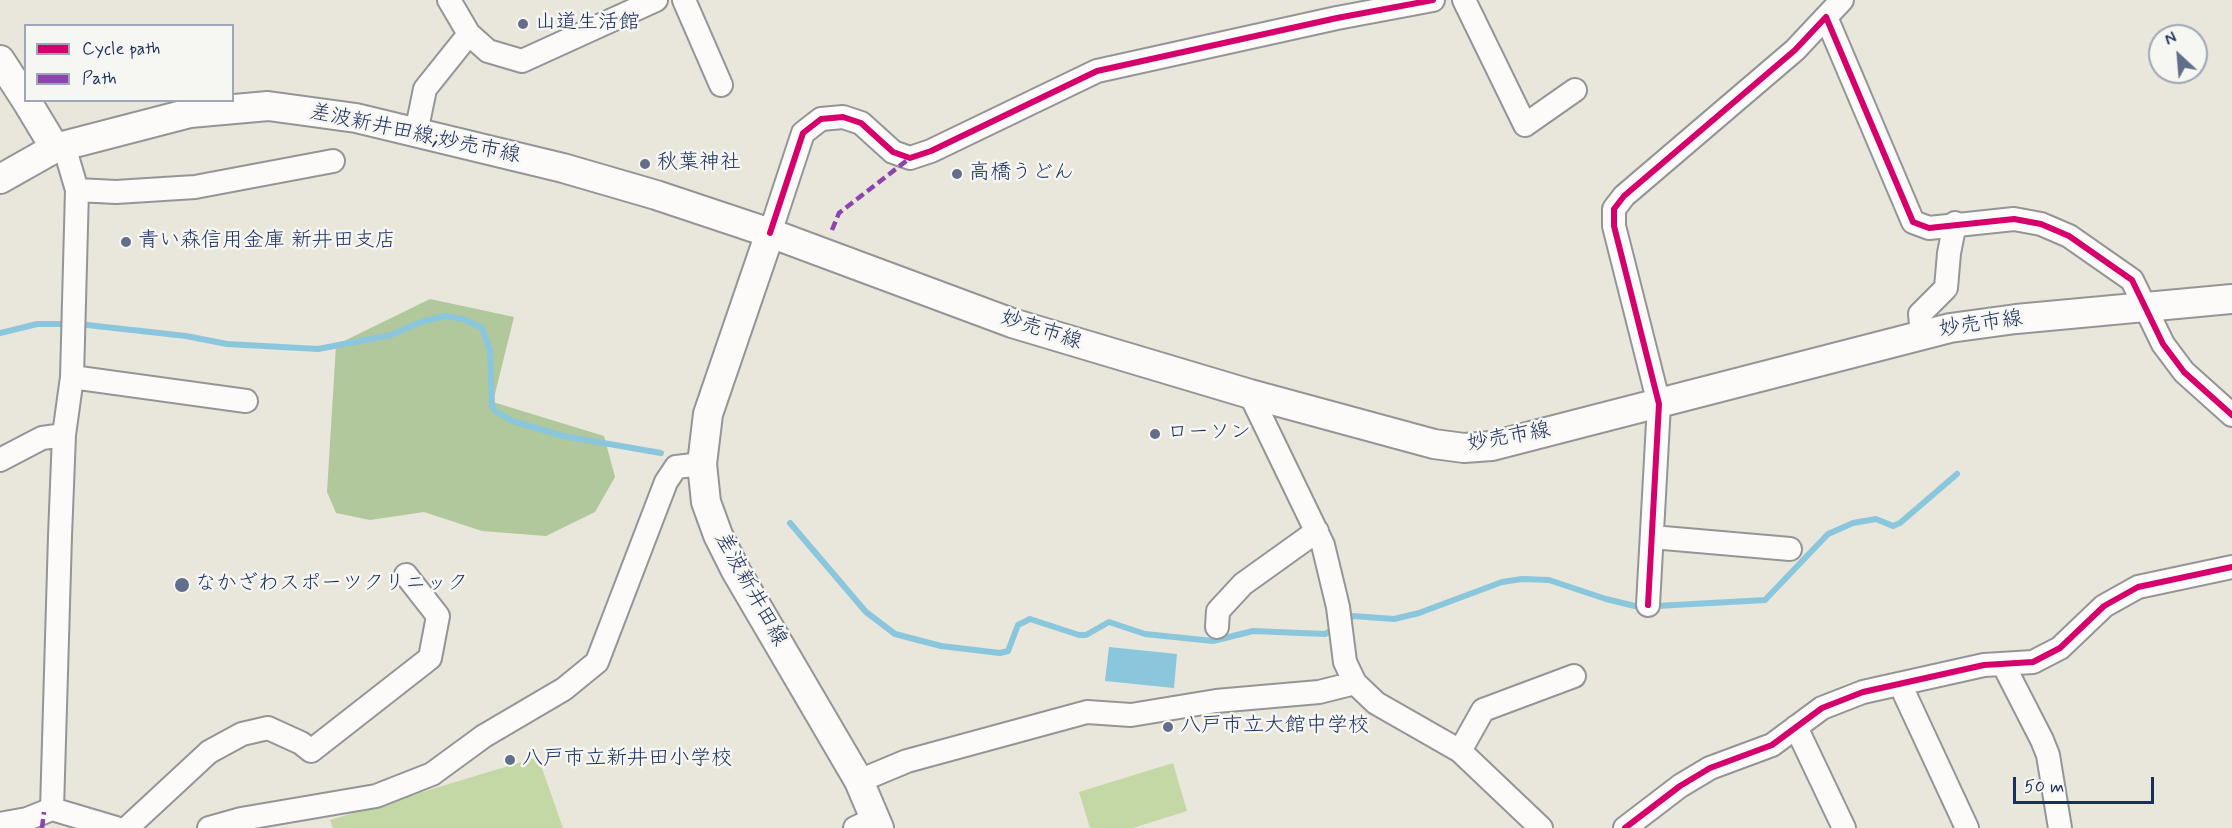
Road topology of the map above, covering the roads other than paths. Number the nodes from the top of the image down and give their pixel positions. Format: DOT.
graph roads {
  1 [pos="449,0"];
  2 [pos="656,0"];
  3 [pos="684,0"];
  4 [pos="1433,0"];
  5 [pos="1464,0"];
  6 [pos="1842,0"];
  7 [pos="1826,17"];
  8 [pos="469,34"];
  9 [pos="0,60"];
  10 [pos="721,85"];
  11 [pos="1575,90"];
  12 [pos="24,97"];
  13 [pos="27,102"];
  14 [pos="416,133"];
  15 [pos="59,147"];
  16 [pos="333,161"];
  17 [pos="0,178"];
  18 [pos="77,190"];
  19 [pos="1955,223"];
  20 [pos="770,233"];
  21 [pos="2232,299"];
  22 [pos="2144,307"];
  23 [pos="1922,335"];
  24 [pos="72,377"];
  25 [pos="1250,394"];
  26 [pos="246,401"];
  27 [pos="1659,404"];
  28 [pos="2232,415"];
  29 [pos="64,435"];
  30 [pos="0,460"];
  31 [pos="702,464"];
  32 [pos="1317,531"];
  33 [pos="1652,537"];
  34 [pos="1790,549"];
  35 [pos="2232,567"];
  36 [pos="406,574"];
  37 [pos="1648,605"];
  38 [pos="1217,627"];
  39 [pos="2003,664"];
  40 [pos="1574,676"];
  41 [pos="1355,683"];
  42 [pos="1900,684"];
  43 [pos="1796,727"];
  44 [pos="1460,751"];
  45 [pos="859,781"];
  46 [pos="52,809"];
  47 [pos="0,824"];
  48 [pos="870,825"];
  49 [pos="116,828"];
  50 [pos="128,828"];
  51 [pos="209,828"];
  52 [pos="1541,828"];
  53 [pos="1625,828"];
  54 [pos="1844,828"];
  55 [pos="1966,828"];
  56 [pos="2060,828"];
  1 -- 8 [label="street"];
  2 -- 8 [label="street"];
  3 -- 10 [label="street"];
  4 -- 20 [label="street"];
  5 -- 11 [label="street"];
  6 -- 7 [label="street"];
  7 -- 19 [label="street"];
  7 -- 27 [label="street"];
  8 -- 14 [label="street"];
  9 -- 12 [label="main road"];
  13 -- 15 [label="main road"];
  14 -- 15 [label="main road, 差波新井田線;妙売市線"];
  14 -- 20 [label="main road, 差波新井田線;妙売市線"];
  15 -- 17 [label="main road"];
  15 -- 18 [label="street"];
  16 -- 18 [label="street"];
  18 -- 24 [label="street"];
  19 -- 22 [label="street"];
  19 -- 23 [label="street"];
  20 -- 25 [label="main road, 妙売市線"];
  20 -- 31 [label="main road, 差波新井田線"];
  21 -- 22 [label="main road, 妙売市線"];
  22 -- 23 [label="main road, 妙売市線"];
  22 -- 28 [label="street"];
  23 -- 27 [label="main road, 妙売市線"];
  24 -- 26 [label="street"];
  24 -- 29 [label="street"];
  25 -- 27 [label="main road, 妙売市線"];
  25 -- 32 [label="street"];
  27 -- 33 [label="street"];
  29 -- 30 [label="street"];
  29 -- 46 [label="street"];
  31 -- 45 [label="main road, 差波新井田線"];
  31 -- 51 [label="street"];
  32 -- 38 [label="street"];
  32 -- 41 [label="street"];
  33 -- 34 [label="street"];
  33 -- 37 [label="street"];
  35 -- 39 [label="street"];
  36 -- 50 [label="street"];
  39 -- 42 [label="street"];
  39 -- 56 [label="street"];
  40 -- 44 [label="street"];
  41 -- 44 [label="street"];
  41 -- 45 [label="street"];
  42 -- 43 [label="street"];
  42 -- 55 [label="street"];
  43 -- 53 [label="street"];
  43 -- 54 [label="street"];
  44 -- 52 [label="street"];
  45 -- 48 [label="main road, 差波新井田線"];
  46 -- 47 [label="street"];
  46 -- 49 [label="street"];
}
